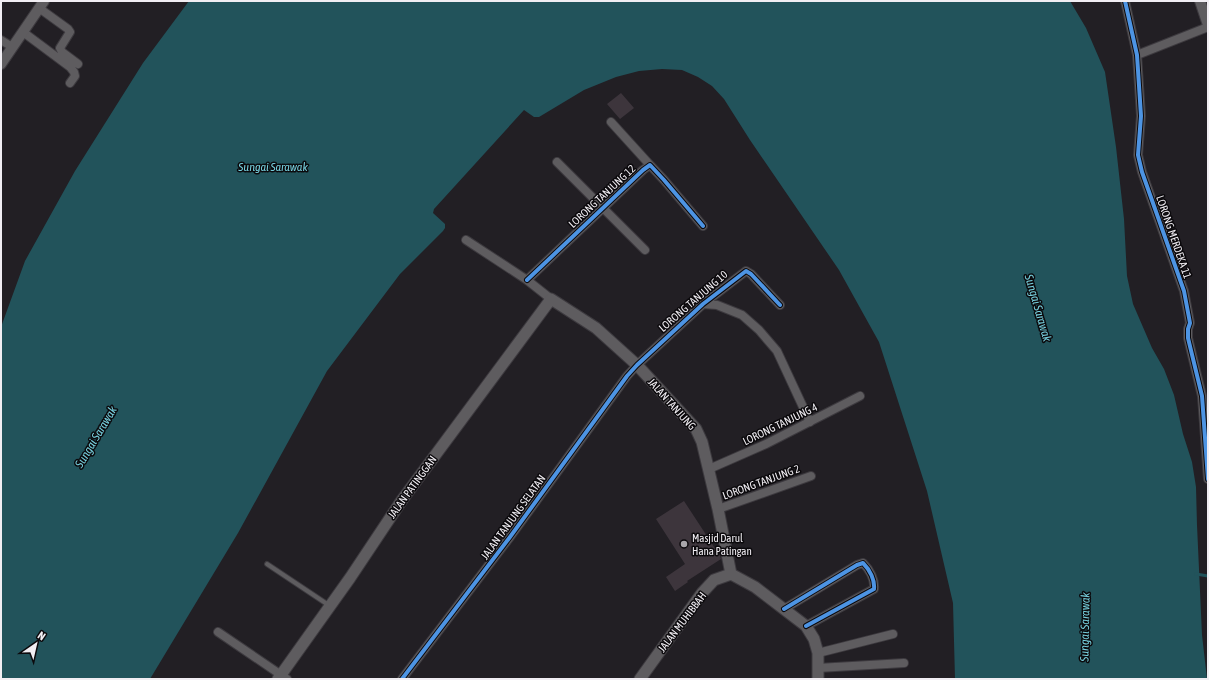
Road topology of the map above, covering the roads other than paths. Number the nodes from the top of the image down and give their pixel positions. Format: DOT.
graph roads {
  1 [pos="1125,1"];
  2 [pos="1200,1"];
  3 [pos="42,4"];
  4 [pos="1208,26"];
  5 [pos="23,32"];
  6 [pos="1,40"];
  7 [pos="12,47"];
  8 [pos="1137,55"];
  9 [pos="1,64"];
  10 [pos="78,64"];
  11 [pos="70,83"];
  12 [pos="611,122"];
  13 [pos="557,162"];
  14 [pos="650,166"];
  15 [pos="603,207"];
  16 [pos="703,226"];
  17 [pos="466,240"];
  18 [pos="645,250"];
  19 [pos="527,280"];
  20 [pos="551,299"];
  21 [pos="703,304"];
  22 [pos="780,305"];
  23 [pos="637,365"];
  24 [pos="860,396"];
  25 [pos="810,422"];
  26 [pos="709,469"];
  27 [pos="811,476"];
  28 [pos="1208,479"];
  29 [pos="718,509"];
  30 [pos="267,564"];
  31 [pos="732,574"];
  32 [pos="330,606"];
  33 [pos="784,609"];
  34 [pos="806,626"];
  35 [pos="218,632"];
  36 [pos="893,634"];
  37 [pos="818,653"];
  38 [pos="904,663"];
  39 [pos="818,674"];
  40 [pos="282,678"];
  41 [pos="402,679"];
  42 [pos="640,679"];
  1 -- 8 [label="street, LORONG MERDEKA 11"];
  2 -- 4 [label="street"];
  3 -- 5 [label="street"];
  3 -- 10 [label="street"];
  4 -- 8 [label="street"];
  5 -- 7 [label="street"];
  5 -- 11 [label="street"];
  6 -- 7 [label="street"];
  7 -- 9 [label="street"];
  8 -- 28 [label="street, LORONG MERDEKA 11"];
  12 -- 14 [label="street"];
  13 -- 15 [label="street"];
  14 -- 15 [label="street, LORONG TANJUNG 12"];
  14 -- 16 [label="street, LORONG TANJUNG 12"];
  15 -- 18 [label="street"];
  15 -- 19 [label="street, LORONG TANJUNG 12"];
  17 -- 19 [label="street"];
  19 -- 20 [label="street"];
  20 -- 23 [label="main road, JALAN TANJUNG"];
  20 -- 32 [label="main road, JALAN PATINGGAN"];
  21 -- 22 [label="street, LORONG TANJUNG 10"];
  21 -- 23 [label="street, LORONG TANJUNG 10"];
  21 -- 25 [label="street"];
  23 -- 26 [label="main road, JALAN TANJUNG"];
  23 -- 41 [label="street, JALAN TANJUNG SELATAN"];
  24 -- 25 [label="street, LORONG TANJUNG 4"];
  25 -- 26 [label="street, LORONG TANJUNG 4"];
  26 -- 29 [label="main road, JALAN TANJUNG"];
  27 -- 29 [label="street, LORONG TANJUNG 2"];
  29 -- 31 [label="main road, JALAN TANJUNG"];
  30 -- 32 [label="lane"];
  31 -- 33 [label="main road"];
  31 -- 42 [label="main road, JALAN MUHIBBAH"];
  32 -- 40 [label="main road, JALAN PATINGGAN"];
  33 -- 34 [label="main road"];
  33 -- 34 [label="street"];
  34 -- 37 [label="main road"];
  35 -- 40 [label="street"];
  36 -- 37 [label="street"];
  37 -- 39 [label="main road"];
  38 -- 39 [label="street"];
}
